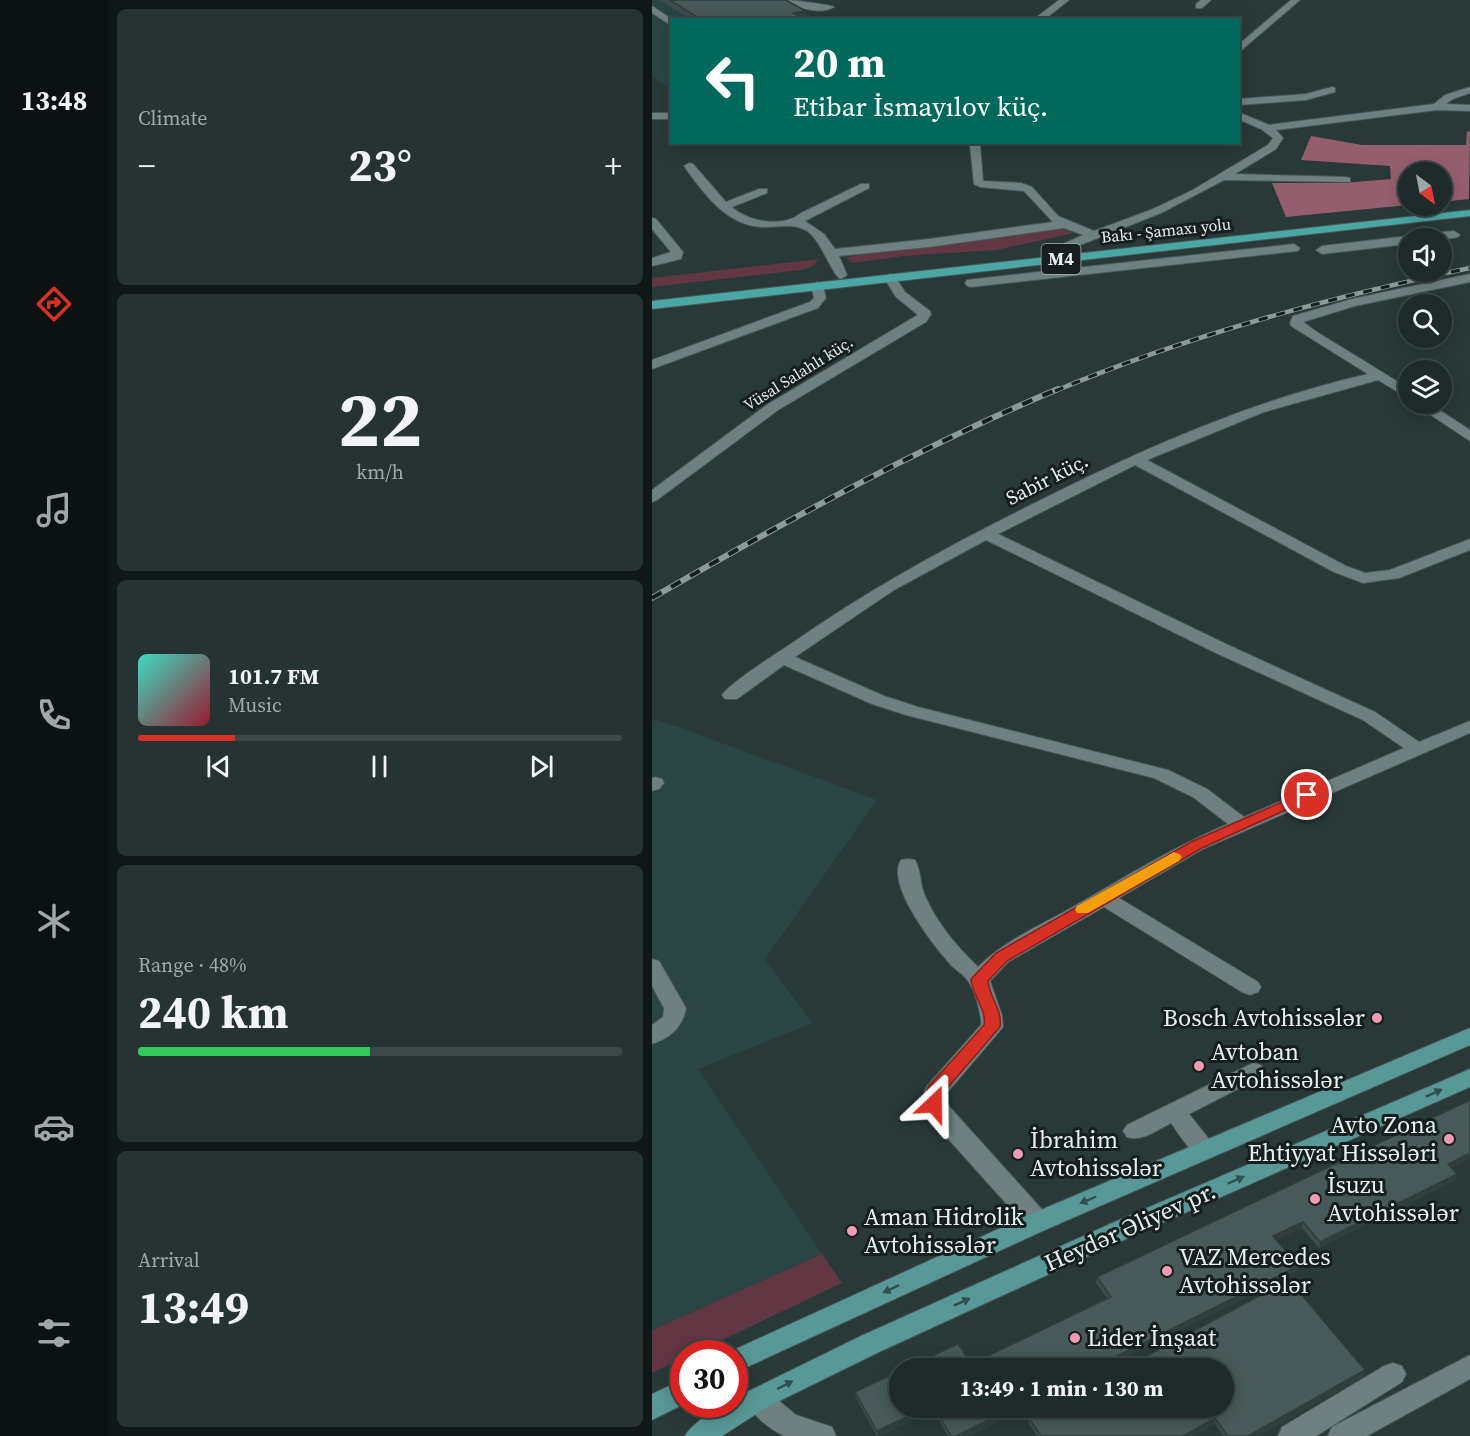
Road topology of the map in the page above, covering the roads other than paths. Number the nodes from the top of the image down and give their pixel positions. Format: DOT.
graph roads {
  1 [pos="792,0"];
  2 [pos="1065,0"];
  3 [pos="1296,0"];
  4 [pos="830,7"];
  5 [pos="652,9"];
  6 [pos="1040,18"];
  7 [pos="670,22"];
  8 [pos="1240,48"];
  9 [pos="1332,90"];
  10 [pos="1470,90"];
  11 [pos="1240,102"];
  12 [pos="1437,107"];
  13 [pos="1470,108"];
  14 [pos="652,116"];
  15 [pos="670,116"];
  16 [pos="1240,116"];
  17 [pos="1267,128"];
  18 [pos="975,145"];
  19 [pos="689,166"];
  20 [pos="1221,177"];
  21 [pos="1346,180"];
  22 [pos="865,186"];
  23 [pos="763,191"];
  24 [pos="1470,205"];
  25 [pos="725,206"];
  26 [pos="1470,213"];
  27 [pos="652,221"];
  28 [pos="798,222"];
  29 [pos="1065,224"];
  30 [pos="1366,224"];
  31 [pos="1096,236"];
  32 [pos="1398,241"];
  33 [pos="1385,243"];
  34 [pos="1294,248"];
  35 [pos="1322,250"];
  36 [pos="832,254"];
  37 [pos="1060,255"];
  38 [pos="652,262"];
  39 [pos="1071,271"];
  40 [pos="841,275"];
  41 [pos="890,278"];
  42 [pos="1470,278"];
  43 [pos="971,283"];
  44 [pos="817,286"];
  45 [pos="652,295"];
  46 [pos="652,305"];
  47 [pos="652,365"];
  48 [pos="1380,375"];
  49 [pos="1398,387"];
  50 [pos="1436,414"];
  51 [pos="1470,437"];
  52 [pos="1134,459"];
  53 [pos="652,497"];
  54 [pos="986,534"];
  55 [pos="1470,544"];
  56 [pos="783,658"];
  57 [pos="731,694"];
  58 [pos="1470,726"];
  59 [pos="1416,748"];
  60 [pos="1241,824"];
  61 [pos="908,866"];
  62 [pos="1103,897"];
  63 [pos="652,966"];
  64 [pos="979,979"];
  65 [pos="1250,987"];
  66 [pos="652,1036"];
  67 [pos="1470,1036"];
  68 [pos="1253,1071"];
  69 [pos="1470,1077"];
  70 [pos="1174,1111"];
  71 [pos="1135,1131"];
  72 [pos="1205,1149"];
  73 [pos="1038,1222"];
  74 [pos="748,1356"];
  75 [pos="1470,1366"];
  76 [pos="1393,1374"];
  77 [pos="670,1398"];
  78 [pos="758,1399"];
  79 [pos="652,1408"];
  80 [pos="699,1436"];
  81 [pos="822,1436"];
  82 [pos="1292,1436"];
  83 [pos="1342,1436"];
  1 -- 4 [label="street"];
  2 -- 6 [label="street"];
  3 -- 8 [label="street"];
  5 -- 7 [label="street"];
  9 -- 11 [label="street"];
  10 -- 12 [label="street"];
  12 -- 13 [label="street"];
  12 -- 17 [label="street"];
  14 -- 15 [label="street"];
  16 -- 17 [label="street"];
  17 -- 20 [label="street"];
  18 -- 29 [label="street"];
  19 -- 25 [label="street"];
  20 -- 21 [label="street"];
  20 -- 31 [label="street"];
  22 -- 28 [label="street"];
  23 -- 25 [label="street"];
  24 -- 37 [label="highway, Bakı - Şamaxı yolu / M4"];
  25 -- 28 [label="street"];
  26 -- 30 [label="highway, Bakı - Şamaxı yolu / M4"];
  27 -- 38 [label="street"];
  28 -- 36 [label="street"];
  29 -- 31 [label="street"];
  29 -- 36 [label="street"];
  30 -- 33 [label="street"];
  30 -- 37 [label="highway, Bakı - Şamaxı yolu / M4"];
  31 -- 37 [label="street"];
  32 -- 33 [label="street"];
  33 -- 35 [label="street"];
  34 -- 39 [label="street"];
  36 -- 40 [label="street"];
  37 -- 39 [label="street"];
  37 -- 40 [label="highway, Bakı - Şamaxı yolu / M4"];
  37 -- 41 [label="highway, Bakı - Şamaxı yolu / M4"];
  39 -- 43 [label="street"];
  40 -- 45 [label="highway, Bakı - Şamaxı yolu / M4"];
  41 -- 44 [label="highway, Bakı - Şamaxı yolu / M4"];
  41 -- 53 [label="street, Vüsal Salahlı küç."];
  42 -- 48 [label="street"];
  44 -- 46 [label="highway, Bakı - Şamaxı yolu / M4"];
  44 -- 47 [label="street"];
  48 -- 49 [label="street"];
  48 -- 52 [label="street, Sabir küç."];
  50 -- 51 [label="street"];
  52 -- 54 [label="street, Sabir küç."];
  52 -- 55 [label="street"];
  54 -- 56 [label="street, Sabir küç."];
  54 -- 59 [label="street"];
  56 -- 57 [label="street, Sabir küç."];
  56 -- 60 [label="street"];
  58 -- 59 [label="street"];
  59 -- 60 [label="street"];
  60 -- 62 [label="street"];
  61 -- 64 [label="street"];
  62 -- 64 [label="street"];
  62 -- 65 [label="street"];
  63 -- 66 [label="street"];
  64 -- 73 [label="street"];
  67 -- 72 [label="main road, Heydər Əliyev pr."];
  68 -- 70 [label="street"];
  78 -- 69 [label="main road, Heydər Əliyev pr., one-way"];
  70 -- 71 [label="street"];
  70 -- 72 [label="street"];
  72 -- 73 [label="main road, Heydər Əliyev pr., one-way"];
  73 -- 74 [label="main road, Heydər Əliyev pr., one-way"];
  75 -- 83 [label="street"];
  76 -- 82 [label="street"];
  77 -- 79 [label="main road"];
  78 -- 80 [label="main road, Heydər Əliyev pr."];
  78 -- 81 [label="street"];
}
